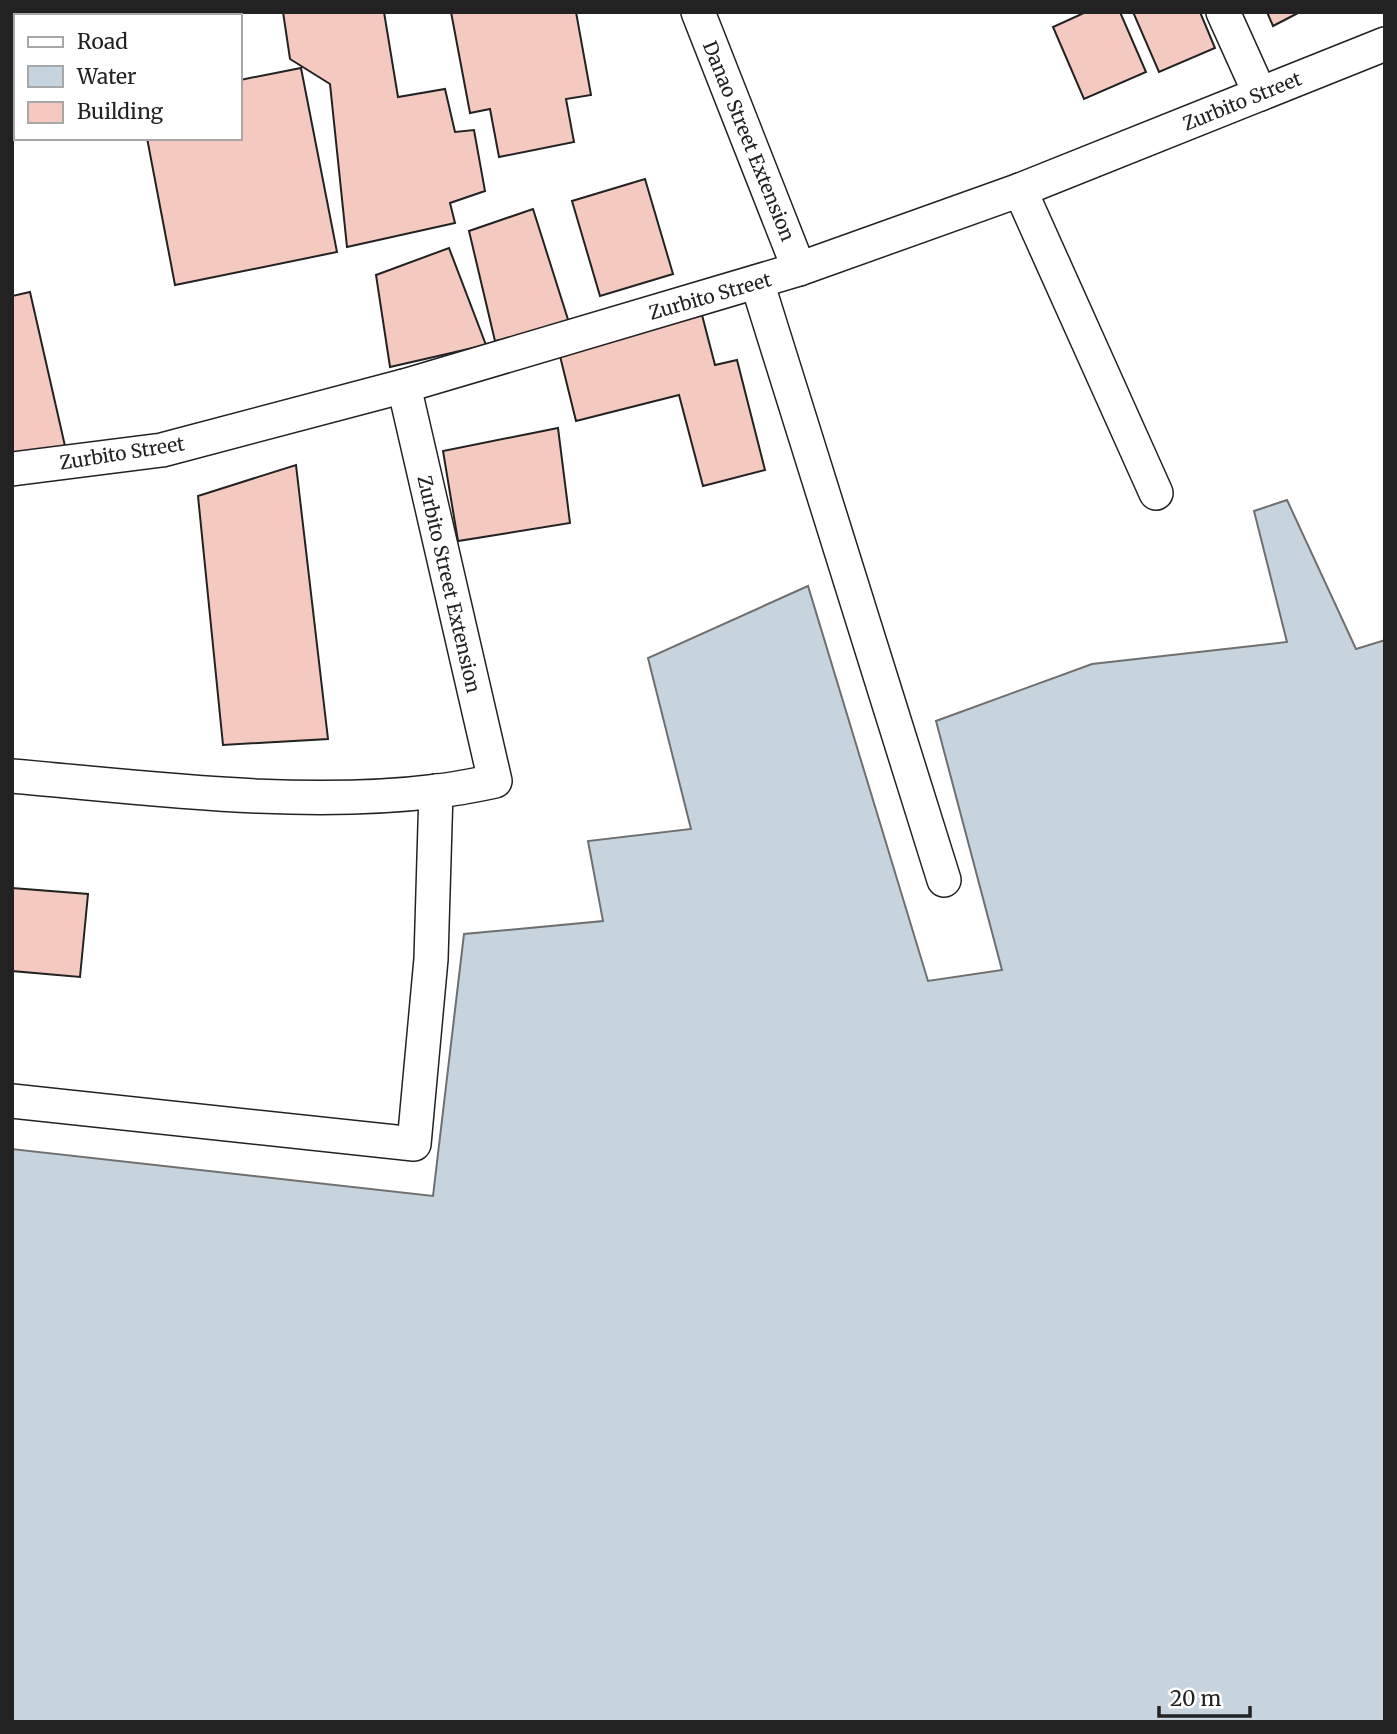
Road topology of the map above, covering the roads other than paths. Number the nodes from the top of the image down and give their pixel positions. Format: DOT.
graph roads {
  1 [pos="698,12"];
  2 [pos="1223,12"];
  3 [pos="1385,44"];
  4 [pos="1260,94"];
  5 [pos="1020,190"];
  6 [pos="799,269"];
  7 [pos="757,282"];
  8 [pos="404,386"];
  9 [pos="12,469"];
  10 [pos="1156,493"];
  11 [pos="12,776"];
  12 [pos="436,791"];
  13 [pos="944,880"];
  14 [pos="12,1101"];
  1 -- 6 [label="street, Danao Street Extension"];
  2 -- 4 [label="street"];
  3 -- 4 [label="street, Zurbito Street"];
  4 -- 5 [label="street, Zurbito Street"];
  5 -- 6 [label="street, Zurbito Street"];
  5 -- 10 [label="street"];
  6 -- 7 [label="street, Zurbito Street"];
  7 -- 8 [label="street, Zurbito Street"];
  7 -- 13 [label="street"];
  8 -- 9 [label="street, Zurbito Street"];
  8 -- 12 [label="street, Zurbito Street Extension"];
  11 -- 12 [label="street"];
  12 -- 14 [label="street"];
}
